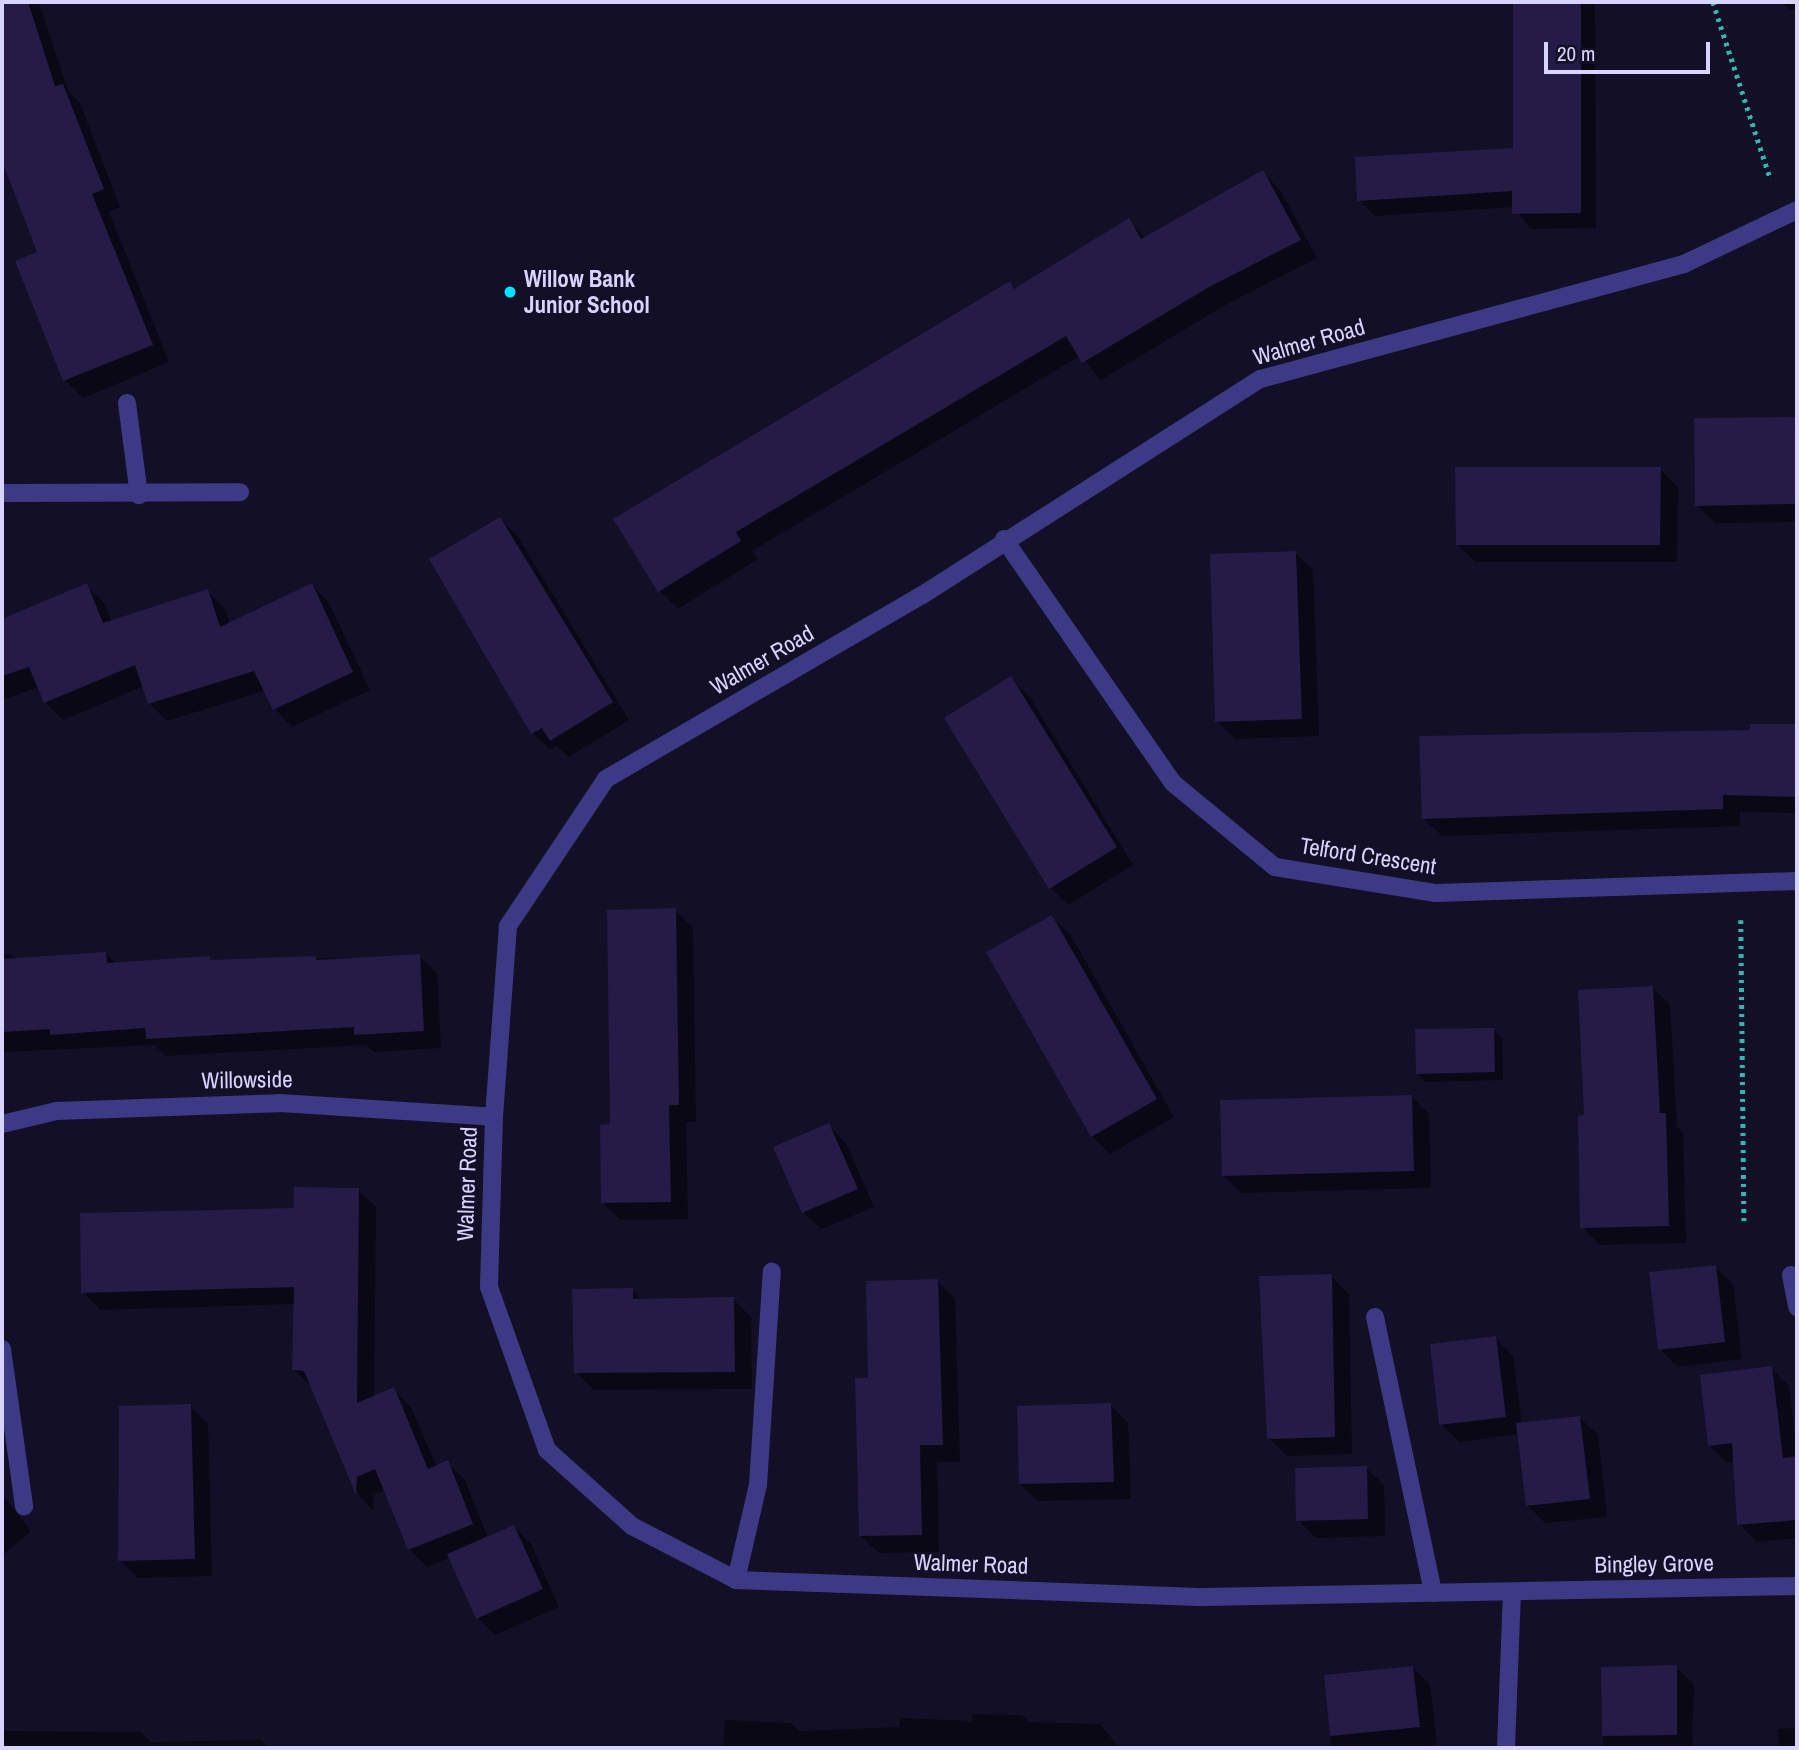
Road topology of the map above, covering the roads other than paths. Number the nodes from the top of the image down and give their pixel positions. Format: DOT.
graph roads {
  1 [pos="1790,214"];
  2 [pos="127,403"];
  3 [pos="240,492"];
  4 [pos="2,493"];
  5 [pos="139,495"];
  6 [pos="1004,539"];
  7 [pos="1797,881"];
  8 [pos="494,1116"];
  9 [pos="2,1124"];
  10 [pos="772,1271"];
  11 [pos="1791,1275"];
  12 [pos="1797,1307"];
  13 [pos="1375,1317"];
  14 [pos="2,1349"];
  15 [pos="24,1506"];
  16 [pos="736,1580"];
  17 [pos="1797,1586"];
  18 [pos="1512,1592"];
  19 [pos="1433,1593"];
  20 [pos="1205,1597"];
  21 [pos="1506,1748"];
  1 -- 6 [label="street, Walmer Road"];
  2 -- 5 [label="street"];
  3 -- 5 [label="street"];
  4 -- 5 [label="street"];
  6 -- 7 [label="street, Telford Crescent"];
  6 -- 8 [label="street, Walmer Road"];
  8 -- 9 [label="street, Willowside"];
  8 -- 16 [label="street, Walmer Road"];
  10 -- 16 [label="street"];
  11 -- 12 [label="street"];
  13 -- 19 [label="street"];
  14 -- 15 [label="street"];
  16 -- 20 [label="street, Walmer Road"];
  17 -- 18 [label="street, Bingley Grove"];
  18 -- 19 [label="street, Bingley Grove"];
  18 -- 21 [label="street"];
  19 -- 20 [label="street, Bingley Grove"];
}
